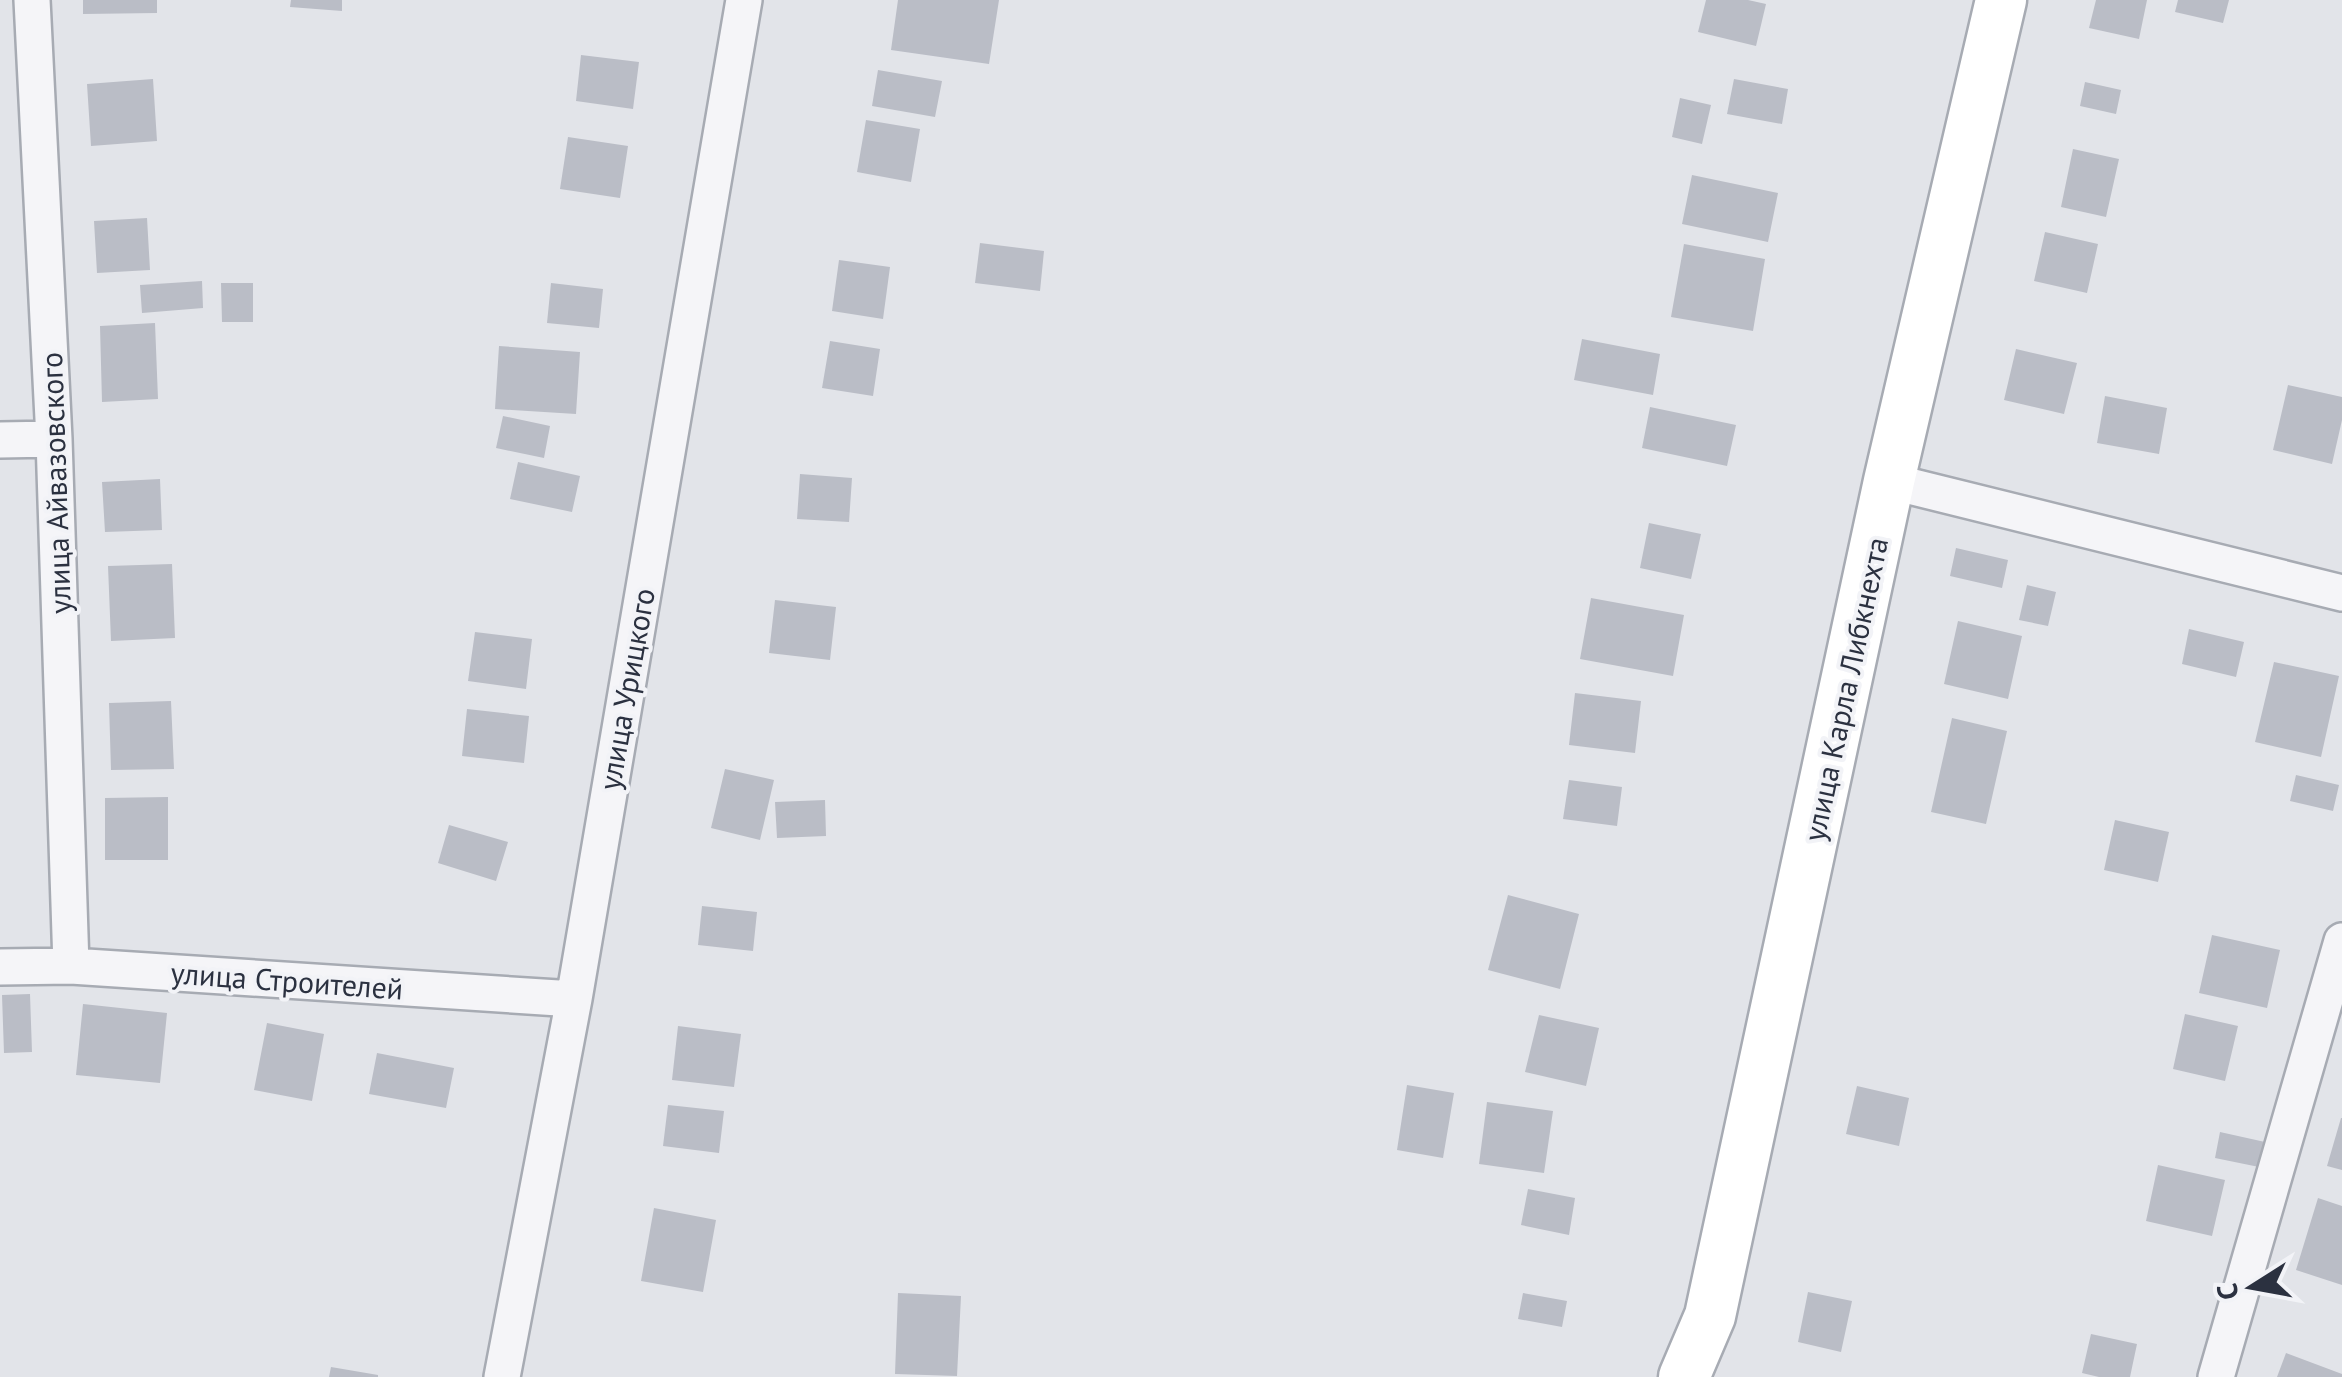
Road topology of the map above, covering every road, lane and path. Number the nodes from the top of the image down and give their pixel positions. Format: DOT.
graph roads {
  1 [pos="32,0"];
  2 [pos="744,0"];
  3 [pos="2001,0"];
  4 [pos="54,439"];
  5 [pos="0,440"];
  6 [pos="1889,481"];
  7 [pos="2342,593"];
  8 [pos="2342,942"];
  9 [pos="72,966"];
  10 [pos="0,967"];
  11 [pos="574,999"];
  12 [pos="502,1377"];
  13 [pos="1684,1377"];
  14 [pos="2216,1377"];
  1 -- 4 [label="street, улица Айвазовского"];
  2 -- 11 [label="street, улица Урицкого"];
  3 -- 6 [label="main road, улица Карла Либкнехта"];
  4 -- 5 [label="street"];
  4 -- 9 [label="street, улица Айвазовского"];
  6 -- 7 [label="street"];
  6 -- 13 [label="main road, улица Карла Либкнехта"];
  8 -- 14 [label="street"];
  9 -- 10 [label="street, улица Строителей"];
  9 -- 11 [label="street, улица Строителей"];
  11 -- 12 [label="street, улица Урицкого"];
}
